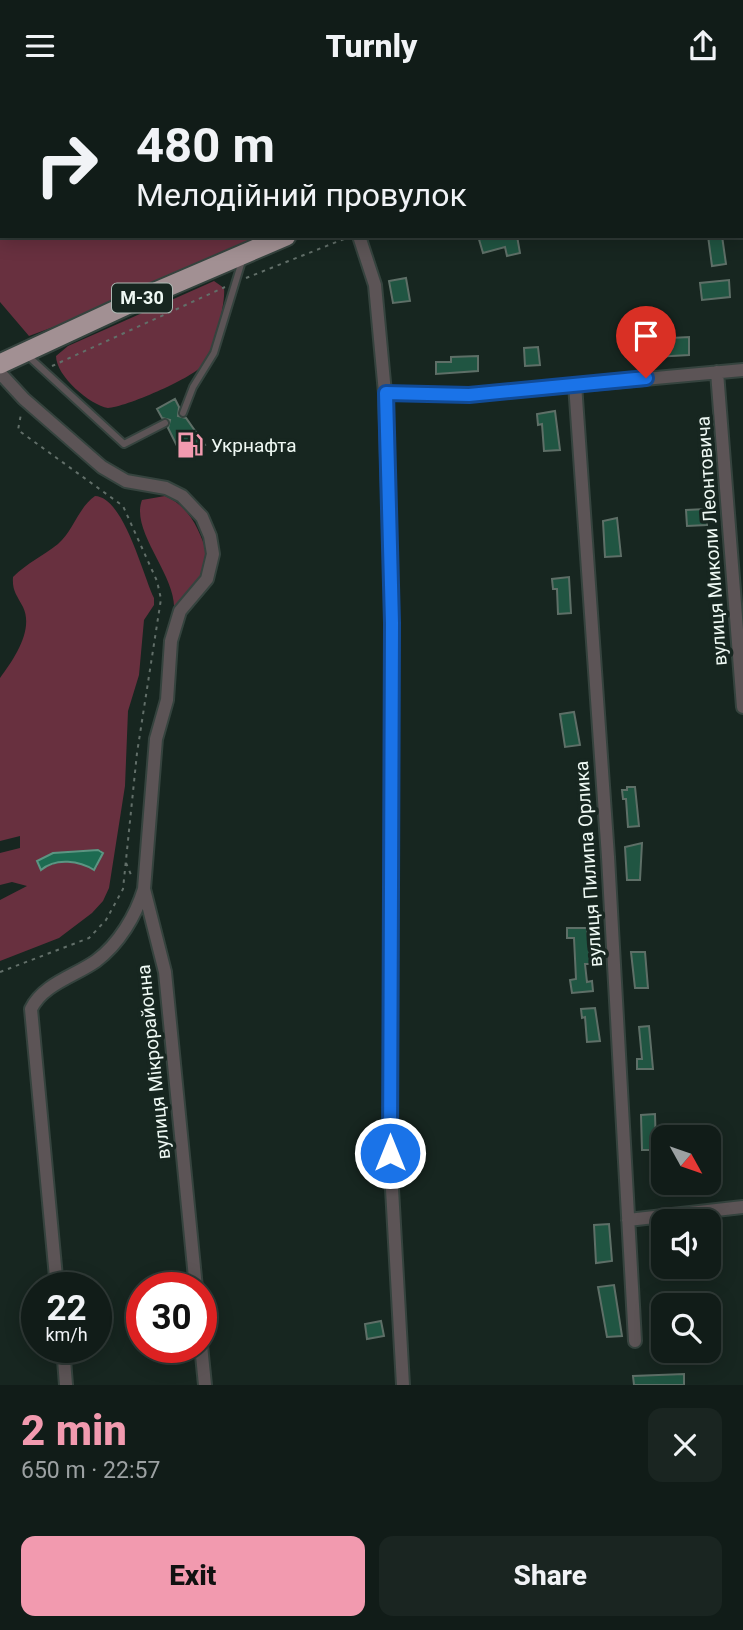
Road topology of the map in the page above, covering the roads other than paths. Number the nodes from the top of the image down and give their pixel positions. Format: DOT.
graph roads {
  1 [pos="281,238"];
  2 [pos="360,238"];
  3 [pos="244,252"];
  4 [pos="24,352"];
  5 [pos="0,364"];
  6 [pos="743,370"];
  7 [pos="718,372"];
  8 [pos="0,373"];
  9 [pos="575,384"];
  10 [pos="386,393"];
  11 [pos="183,413"];
  12 [pos="165,423"];
  13 [pos="743,707"];
  14 [pos="144,889"];
  15 [pos="743,1207"];
  16 [pos="628,1220"];
  17 [pos="56,1272"];
  18 [pos="194,1272"];
  19 [pos="635,1341"];
  20 [pos="64,1363"];
  21 [pos="203,1363"];
  22 [pos="66,1385"];
  23 [pos="205,1385"];
  24 [pos="403,1385"];
  1 -- 3 [label="highway, М-30"];
  2 -- 10 [label="street"];
  3 -- 4 [label="highway, М-30"];
  3 -- 11 [label="lane"];
  4 -- 5 [label="highway, М-30"];
  4 -- 12 [label="lane"];
  6 -- 7 [label="street"];
  7 -- 9 [label="street"];
  7 -- 13 [label="street, вулиця Миколи Леонтовича"];
  8 -- 14 [label="street, вулиця Мікрорайонна"];
  9 -- 10 [label="street"];
  9 -- 16 [label="street, вулиця Пилипа Орлика"];
  10 -- 24 [label="street"];
  14 -- 17 [label="street"];
  14 -- 18 [label="street, вулиця Мікрорайонна"];
  15 -- 16 [label="street"];
  16 -- 19 [label="street, вулиця Пилипа Орлика"];
  20 -- 22 [label="street"];
  21 -- 23 [label="street"];
}
